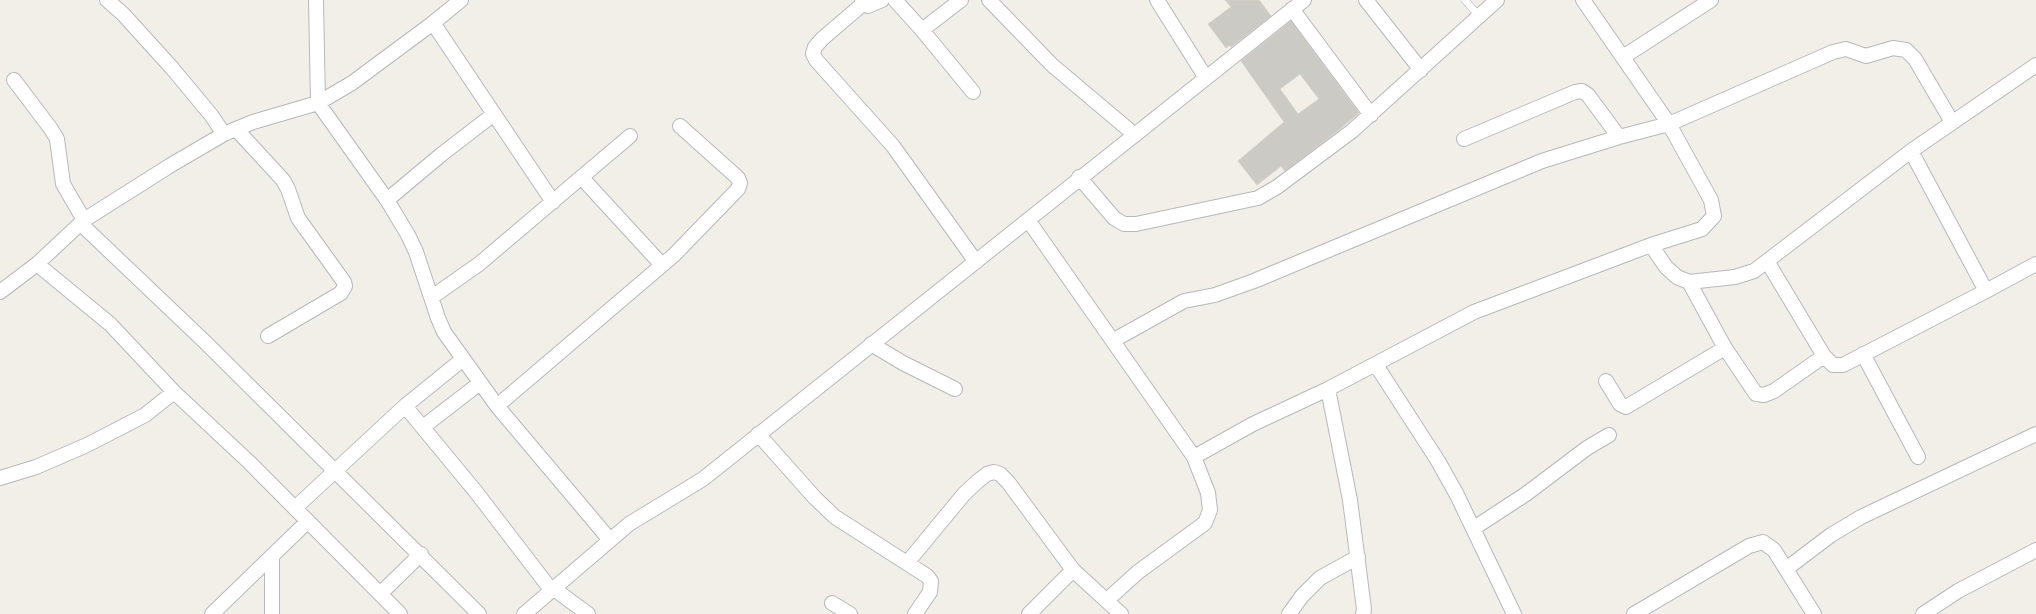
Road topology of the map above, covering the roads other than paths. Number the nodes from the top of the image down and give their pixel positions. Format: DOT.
graph roads {
  1 [pos="107,0"];
  2 [pos="316,0"];
  3 [pos="461,0"];
  4 [pos="882,0"];
  5 [pos="895,0"];
  6 [pos="960,0"];
  7 [pos="989,0"];
  8 [pos="1157,0"];
  9 [pos="1304,0"];
  10 [pos="1366,0"];
  11 [pos="1465,0"];
  12 [pos="1497,0"];
  13 [pos="1583,0"];
  14 [pos="1711,0"];
  15 [pos="863,2"];
  16 [pos="1292,9"];
  17 [pos="1479,16"];
  18 [pos="433,23"];
  19 [pos="922,30"];
  20 [pos="1623,58"];
  21 [pos="2036,65"];
  22 [pos="1421,70"];
  23 [pos="1206,78"];
  24 [pos="14,80"];
  25 [pos="973,92"];
  26 [pos="318,103"];
  27 [pos="494,114"];
  28 [pos="1370,115"];
  29 [pos="1952,122"];
  30 [pos="1669,124"];
  31 [pos="680,126"];
  32 [pos="230,132"];
  33 [pos="1135,135"];
  34 [pos="630,136"];
  35 [pos="1619,137"];
  36 [pos="1464,139"];
  37 [pos="1911,151"];
  38 [pos="1079,177"];
  39 [pos="582,178"];
  40 [pos="387,200"];
  41 [pos="553,202"];
  42 [pos="1028,220"];
  43 [pos="83,222"];
  44 [pos="1652,245"];
  45 [pos="1767,261"];
  46 [pos="976,262"];
  47 [pos="37,264"];
  48 [pos="2036,264"];
  49 [pos="662,265"];
  50 [pos="1689,282"];
  51 [pos="1986,291"];
  52 [pos="0,292"];
  53 [pos="432,297"];
  54 [pos="268,336"];
  55 [pos="1114,340"];
  56 [pos="871,344"];
  57 [pos="1725,348"];
  58 [pos="1863,354"];
  59 [pos="1824,356"];
  60 [pos="463,359"];
  61 [pos="1376,365"];
  62 [pos="1606,380"];
  63 [pos="480,382"];
  64 [pos="956,389"];
  65 [pos="1328,389"];
  66 [pos="174,392"];
  67 [pos="405,406"];
  68 [pos="497,406"];
  69 [pos="422,428"];
  70 [pos="758,434"];
  71 [pos="2036,434"];
  72 [pos="1609,435"];
  73 [pos="1194,457"];
  74 [pos="1918,457"];
  75 [pos="335,471"];
  76 [pos="0,478"];
  77 [pos="295,508"];
  78 [pos="307,522"];
  79 [pos="1474,528"];
  80 [pos="610,540"];
  81 [pos="2036,550"];
  82 [pos="421,554"];
  83 [pos="272,556"];
  84 [pos="1358,557"];
  85 [pos="907,563"];
  86 [pos="1786,569"];
  87 [pos="1073,570"];
  88 [pos="553,590"];
  89 [pos="380,594"];
  90 [pos="1107,600"];
  91 [pos="832,603"];
  92 [pos="212,614"];
  93 [pos="272,614"];
  94 [pos="400,614"];
  95 [pos="479,614"];
  96 [pos="524,614"];
  97 [pos="588,614"];
  98 [pos="850,614"];
  99 [pos="915,614"];
  100 [pos="1029,614"];
  101 [pos="1121,614"];
  102 [pos="1289,614"];
  103 [pos="1363,614"];
  104 [pos="1514,614"];
  105 [pos="1634,614"];
  106 [pos="1814,614"];
  107 [pos="1923,614"];
  1 -- 32 [label="street"];
  2 -- 26 [label="street"];
  3 -- 18 [label="street"];
  4 -- 15 [label="street"];
  5 -- 19 [label="street"];
  6 -- 19 [label="street"];
  7 -- 33 [label="street"];
  8 -- 23 [label="street"];
  9 -- 16 [label="street"];
  10 -- 22 [label="street"];
  11 -- 17 [label="lane"];
  12 -- 17 [label="street"];
  13 -- 20 [label="street"];
  14 -- 20 [label="street"];
  15 -- 46 [label="street"];
  16 -- 23 [label="street"];
  16 -- 28 [label="street"];
  17 -- 22 [label="street"];
  18 -- 26 [label="street"];
  18 -- 27 [label="street"];
  19 -- 25 [label="street"];
  20 -- 30 [label="street"];
  21 -- 29 [label="street"];
  22 -- 28 [label="street"];
  23 -- 33 [label="street"];
  24 -- 43 [label="street"];
  26 -- 32 [label="street"];
  26 -- 40 [label="street"];
  27 -- 40 [label="street"];
  27 -- 41 [label="street"];
  28 -- 38 [label="street"];
  29 -- 30 [label="street"];
  29 -- 37 [label="street"];
  30 -- 35 [label="street"];
  30 -- 44 [label="street"];
  31 -- 49 [label="street"];
  32 -- 43 [label="street"];
  32 -- 54 [label="street"];
  33 -- 38 [label="street"];
  34 -- 39 [label="street"];
  35 -- 36 [label="street"];
  35 -- 55 [label="street"];
  37 -- 45 [label="street"];
  37 -- 51 [label="street"];
  38 -- 42 [label="street"];
  39 -- 41 [label="street"];
  39 -- 49 [label="street"];
  40 -- 53 [label="street"];
  41 -- 53 [label="street"];
  42 -- 46 [label="street"];
  42 -- 55 [label="street"];
  43 -- 47 [label="street"];
  43 -- 75 [label="street"];
  44 -- 50 [label="street"];
  44 -- 61 [label="street"];
  45 -- 50 [label="street"];
  45 -- 59 [label="street"];
  46 -- 56 [label="street"];
  47 -- 52 [label="street"];
  47 -- 66 [label="street"];
  48 -- 51 [label="street"];
  49 -- 68 [label="street"];
  50 -- 57 [label="street"];
  51 -- 58 [label="street"];
  53 -- 60 [label="street"];
  55 -- 73 [label="street"];
  56 -- 64 [label="street"];
  56 -- 70 [label="street"];
  57 -- 59 [label="street"];
  57 -- 62 [label="street"];
  58 -- 59 [label="street"];
  58 -- 74 [label="street"];
  60 -- 63 [label="street"];
  60 -- 67 [label="street"];
  61 -- 65 [label="street"];
  61 -- 79 [label="street"];
  63 -- 68 [label="street"];
  63 -- 69 [label="street"];
  65 -- 73 [label="street"];
  65 -- 84 [label="street"];
  66 -- 76 [label="street"];
  66 -- 77 [label="street"];
  67 -- 69 [label="street"];
  67 -- 75 [label="street"];
  68 -- 80 [label="street"];
  69 -- 88 [label="street"];
  70 -- 80 [label="street"];
  70 -- 85 [label="street"];
  71 -- 86 [label="street"];
  72 -- 79 [label="street"];
  73 -- 90 [label="street"];
  75 -- 77 [label="street"];
  75 -- 82 [label="street"];
  77 -- 78 [label="street"];
  78 -- 83 [label="street"];
  78 -- 89 [label="street"];
  79 -- 104 [label="street"];
  80 -- 88 [label="street"];
  81 -- 107 [label="street"];
  82 -- 89 [label="street"];
  82 -- 95 [label="street"];
  83 -- 92 [label="street"];
  83 -- 93 [label="street"];
  84 -- 102 [label="street"];
  84 -- 103 [label="street"];
  85 -- 87 [label="street"];
  85 -- 99 [label="street"];
  86 -- 105 [label="street"];
  86 -- 106 [label="street"];
  87 -- 90 [label="street"];
  87 -- 100 [label="street"];
  88 -- 96 [label="street"];
  88 -- 97 [label="street"];
  89 -- 94 [label="street"];
  90 -- 101 [label="street"];
  91 -- 98 [label="street"];
}
